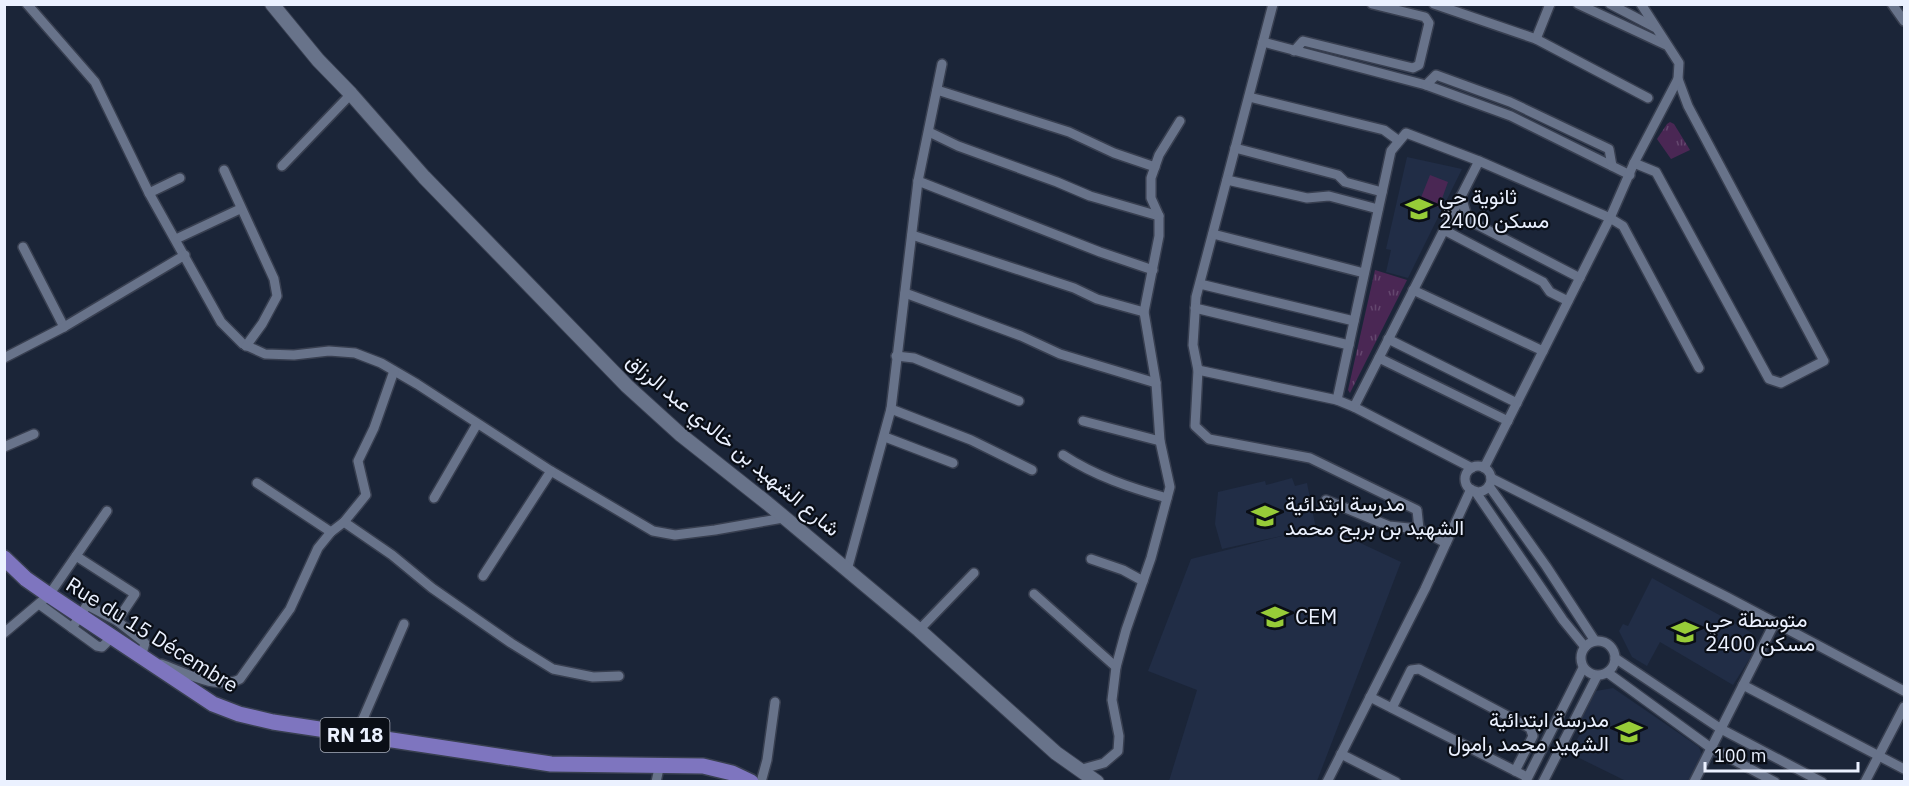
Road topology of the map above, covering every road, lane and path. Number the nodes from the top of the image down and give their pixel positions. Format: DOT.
graph roads {
  1 [pos="27,4"];
  2 [pos="272,4"];
  3 [pos="1273,4"];
  4 [pos="1372,4"];
  5 [pos="1434,4"];
  6 [pos="1550,4"];
  7 [pos="1578,4"];
  8 [pos="1610,4"];
  9 [pos="1641,4"];
  10 [pos="1892,4"];
  11 [pos="1904,21"];
  12 [pos="1656,28"];
  13 [pos="1536,39"];
  14 [pos="1263,42"];
  15 [pos="1668,46"];
  16 [pos="1294,51"];
  17 [pos="942,64"];
  18 [pos="1678,79"];
  19 [pos="1426,85"];
  20 [pos="937,90"];
  21 [pos="351,94"];
  22 [pos="1249,97"];
  23 [pos="1648,98"];
  24 [pos="1180,121"];
  25 [pos="929,132"];
  26 [pos="1399,141"];
  27 [pos="1235,148"];
  28 [pos="1479,161"];
  29 [pos="1634,163"];
  30 [pos="282,166"];
  31 [pos="1612,166"];
  32 [pos="1155,167"];
  33 [pos="224,170"];
  34 [pos="1630,175"];
  35 [pos="180,178"];
  36 [pos="1227,180"];
  37 [pos="918,181"];
  38 [pos="1345,182"];
  39 [pos="1382,192"];
  40 [pos="149,193"];
  41 [pos="1461,196"];
  42 [pos="1340,199"];
  43 [pos="240,209"];
  44 [pos="1378,209"];
  45 [pos="1159,216"];
  46 [pos="1610,218"];
  47 [pos="1444,230"];
  48 [pos="1213,234"];
  49 [pos="912,235"];
  50 [pos="176,239"];
  51 [pos="23,247"];
  52 [pos="185,255"];
  53 [pos="1153,270"];
  54 [pos="1364,273"];
  55 [pos="1580,278"];
  56 [pos="1200,284"];
  57 [pos="1413,290"];
  58 [pos="905,293"];
  59 [pos="1568,301"];
  60 [pos="1196,308"];
  61 [pos="1143,312"];
  62 [pos="1354,321"];
  63 [pos="64,327"];
  64 [pos="1388,339"];
  65 [pos="1349,345"];
  66 [pos="246,346"];
  67 [pos="1543,351"];
  68 [pos="896,356"];
  69 [pos="4,358"];
  70 [pos="1379,358"];
  71 [pos="1699,368"];
  72 [pos="1198,370"];
  73 [pos="394,371"];
  74 [pos="1156,383"];
  75 [pos="1337,400"];
  76 [pos="1019,401"];
  77 [pos="1517,403"];
  78 [pos="1354,406"];
  79 [pos="891,409"];
  80 [pos="1083,421"];
  81 [pos="1508,422"];
  82 [pos="477,424"];
  83 [pos="34,434"];
  84 [pos="885,437"];
  85 [pos="1160,441"];
  86 [pos="4,447"];
  87 [pos="1063,455"];
  88 [pos="953,463"];
  89 [pos="1472,468"];
  90 [pos="1484,468"];
  91 [pos="1032,470"];
  92 [pos="551,471"];
  93 [pos="1490,482"];
  94 [pos="257,483"];
  95 [pos="1473,490"];
  96 [pos="434,498"];
  97 [pos="1167,498"];
  98 [pos="1326,500"];
  99 [pos="107,511"];
  100 [pos="783,518"];
  101 [pos="344,522"];
  102 [pos="1419,529"];
  103 [pos="331,532"];
  104 [pos="1446,543"];
  105 [pos="76,556"];
  106 [pos="4,558"];
  107 [pos="1091,559"];
  108 [pos="847,570"];
  109 [pos="974,573"];
  110 [pos="483,576"];
  111 [pos="1143,581"];
  112 [pos="1034,594"];
  113 [pos="44,599"];
  114 [pos="117,621"];
  115 [pos="76,622"];
  116 [pos="1774,622"];
  117 [pos="404,624"];
  118 [pos="919,630"];
  119 [pos="4,633"];
  120 [pos="1595,641"];
  121 [pos="1585,647"];
  122 [pos="141,657"];
  123 [pos="1615,658"];
  124 [pos="1116,666"];
  125 [pos="1583,668"];
  126 [pos="1608,673"];
  127 [pos="620,675"];
  128 [pos="1597,676"];
  129 [pos="1743,685"];
  130 [pos="1905,691"];
  131 [pos="1370,697"];
  132 [pos="775,702"];
  133 [pos="1905,707"];
  134 [pos="1392,708"];
  135 [pos="1721,729"];
  136 [pos="356,735"];
  137 [pos="1711,748"];
  138 [pos="1341,754"];
  139 [pos="1879,756"];
  140 [pos="660,764"];
  141 [pos="1905,769"];
  142 [pos="1079,770"];
  143 [pos="1515,771"];
  144 [pos="1526,779"];
  145 [pos="1094,781"];
  146 [pos="656,782"];
  147 [pos="751,782"];
  148 [pos="760,782"];
  149 [pos="1327,782"];
  150 [pos="1396,782"];
  151 [pos="1543,782"];
  152 [pos="1694,782"];
  153 [pos="1775,782"];
  154 [pos="1822,782"];
  155 [pos="1865,782"];
  1 -- 40 [label="street"];
  2 -- 21 [label="main road, شارع الشهيد بن خالدي عبد الرزاق"];
  3 -- 14 [label="street"];
  4 -- 16 [label="street"];
  5 -- 13 [label="street"];
  6 -- 13 [label="street"];
  7 -- 15 [label="street"];
  8 -- 12 [label="street"];
  9 -- 12 [label="street"];
  10 -- 11 [label="street"];
  12 -- 15 [label="street"];
  13 -- 23 [label="street"];
  14 -- 16 [label="street"];
  14 -- 22 [label="street"];
  15 -- 18 [label="street"];
  16 -- 19 [label="street"];
  17 -- 20 [label="street"];
  18 -- 29 [label="street"];
  18 -- 29 [label="street"];
  19 -- 31 [label="street"];
  19 -- 31 [label="street"];
  20 -- 25 [label="street"];
  20 -- 32 [label="street"];
  21 -- 30 [label="street"];
  21 -- 100 [label="main road, شارع الشهيد بن خالدي عبد الرزاق"];
  22 -- 26 [label="street"];
  22 -- 27 [label="street"];
  24 -- 32 [label="street"];
  25 -- 37 [label="street"];
  25 -- 45 [label="street"];
  26 -- 28 [label="street"];
  26 -- 39 [label="street"];
  27 -- 36 [label="street"];
  27 -- 38 [label="street"];
  28 -- 41 [label="street"];
  28 -- 46 [label="street"];
  29 -- 34 [label="street"];
  31 -- 34 [label="street"];
  32 -- 45 [label="street"];
  33 -- 43 [label="street"];
  34 -- 46 [label="street"];
  35 -- 40 [label="street"];
  36 -- 42 [label="street"];
  36 -- 48 [label="street"];
  37 -- 49 [label="street"];
  37 -- 53 [label="street"];
  38 -- 39 [label="street"];
  38 -- 42 [label="street"];
  39 -- 44 [label="street"];
  40 -- 50 [label="street"];
  41 -- 47 [label="street"];
  41 -- 55 [label="street"];
  42 -- 44 [label="street"];
  43 -- 50 [label="street"];
  43 -- 66 [label="street"];
  44 -- 54 [label="street"];
  45 -- 53 [label="street"];
  46 -- 55 [label="street"];
  46 -- 71 [label="street"];
  47 -- 57 [label="street"];
  47 -- 59 [label="street"];
  48 -- 54 [label="street"];
  48 -- 56 [label="street"];
  49 -- 58 [label="street"];
  49 -- 61 [label="street"];
  50 -- 52 [label="street"];
  51 -- 63 [label="street"];
  52 -- 63 [label="street"];
  52 -- 66 [label="street"];
  53 -- 61 [label="street"];
  54 -- 62 [label="street"];
  55 -- 59 [label="street"];
  56 -- 60 [label="street"];
  56 -- 62 [label="street"];
  57 -- 64 [label="street"];
  57 -- 67 [label="street"];
  58 -- 68 [label="street"];
  58 -- 74 [label="street"];
  59 -- 67 [label="street"];
  60 -- 65 [label="street"];
  60 -- 72 [label="street"];
  61 -- 74 [label="street"];
  62 -- 65 [label="street"];
  63 -- 69 [label="street"];
  64 -- 70 [label="street"];
  64 -- 77 [label="street"];
  65 -- 75 [label="street"];
  66 -- 73 [label="street"];
  67 -- 77 [label="street"];
  68 -- 76 [label="street"];
  68 -- 79 [label="street"];
  70 -- 78 [label="street"];
  70 -- 81 [label="street"];
  72 -- 75 [label="street"];
  72 -- 102 [label="street"];
  73 -- 82 [label="street"];
  73 -- 101 [label="street"];
  74 -- 85 [label="street"];
  75 -- 78 [label="street"];
  77 -- 81 [label="street"];
  78 -- 89 [label="street"];
  79 -- 84 [label="street"];
  79 -- 91 [label="street"];
  80 -- 85 [label="street"];
  81 -- 90 [label="street"];
  82 -- 92 [label="street"];
  82 -- 96 [label="street"];
  83 -- 86 [label="street"];
  84 -- 88 [label="street"];
  84 -- 108 [label="street"];
  85 -- 97 [label="street"];
  87 -- 97 [label="street"];
  89 -- 90 [label="street"];
  89 -- 95 [label="street"];
  90 -- 93 [label="street"];
  92 -- 100 [label="street"];
  92 -- 110 [label="street"];
  93 -- 95 [label="street"];
  93 -- 116 [label="street"];
  93 -- 120 [label="street"];
  94 -- 103 [label="street"];
  95 -- 104 [label="street"];
  95 -- 121 [label="street"];
  97 -- 111 [label="street"];
  98 -- 102 [label="street"];
  99 -- 105 [label="street"];
  100 -- 108 [label="main road, شارع الشهيد بن خالدي عبد الرزاق"];
  101 -- 103 [label="street"];
  101 -- 127 [label="street"];
  102 -- 104 [label="street"];
  103 -- 122 [label="street"];
  104 -- 131 [label="street"];
  105 -- 113 [label="street"];
  105 -- 114 [label="street"];
  106 -- 113 [label="main road, Rue du 15 Décembre / RN 18"];
  107 -- 111 [label="street"];
  108 -- 118 [label="main road, شارع الشهيد بن خالدي عبد الرزاق"];
  109 -- 118 [label="street"];
  111 -- 124 [label="street"];
  112 -- 124 [label="street"];
  113 -- 115 [label="main road, Rue du 15 Décembre / RN 18"];
  113 -- 119 [label="street"];
  114 -- 115 [label="street"];
  114 -- 122 [label="street"];
  115 -- 122 [label="main road, Rue du 15 Décembre / RN 18"];
  116 -- 129 [label="street"];
  116 -- 130 [label="street"];
  117 -- 136 [label="street"];
  118 -- 142 [label="main road, شارع الشهيد بن خالدي عبد الرزاق"];
  120 -- 121 [label="street"];
  120 -- 123 [label="street"];
  121 -- 125 [label="street"];
  122 -- 136 [label="main road, Rue du 15 Décembre / RN 18"];
  123 -- 126 [label="street"];
  123 -- 135 [label="street"];
  124 -- 142 [label="street"];
  125 -- 128 [label="street"];
  125 -- 144 [label="street"];
  126 -- 128 [label="street"];
  126 -- 137 [label="street"];
  128 -- 151 [label="street"];
  129 -- 135 [label="street"];
  129 -- 139 [label="street"];
  131 -- 134 [label="street"];
  131 -- 138 [label="street"];
  132 -- 148 [label="street"];
  133 -- 139 [label="street"];
  134 -- 143 [label="street"];
  134 -- 143 [label="street"];
  135 -- 137 [label="street"];
  135 -- 154 [label="street"];
  136 -- 140 [label="main road, Rue du 15 Décembre / RN 18"];
  137 -- 152 [label="street"];
  137 -- 153 [label="street"];
  138 -- 149 [label="street"];
  138 -- 150 [label="street"];
  139 -- 141 [label="street"];
  139 -- 155 [label="street"];
  140 -- 146 [label="street"];
  140 -- 147 [label="main road, Rue du 15 Décembre / RN 18"];
  142 -- 145 [label="main road, شارع الشهيد بن خالدي عبد الرزاق"];
  143 -- 144 [label="street"];
}
